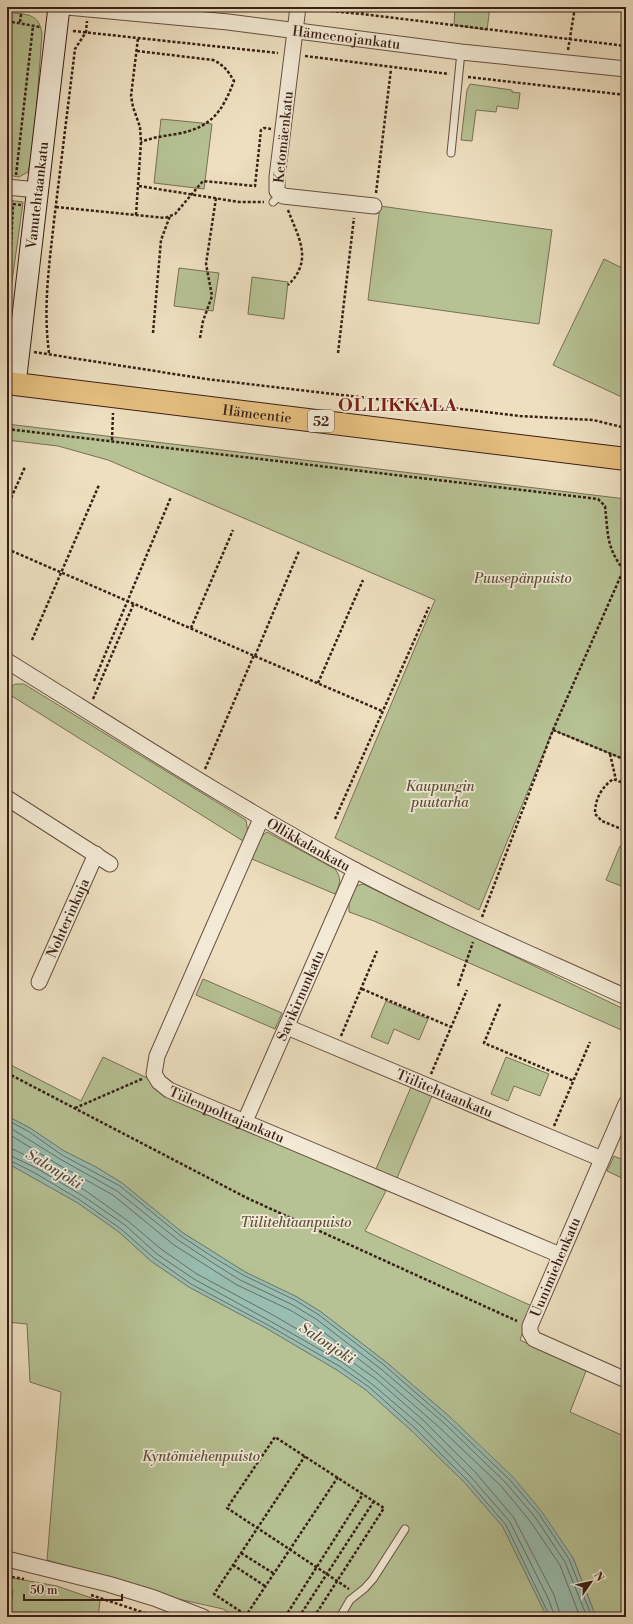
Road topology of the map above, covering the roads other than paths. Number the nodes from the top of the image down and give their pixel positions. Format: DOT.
graph roads {
  1 [pos="59,7"];
  2 [pos="67,7"];
  3 [pos="298,8"];
  4 [pos="295,30"];
  5 [pos="461,52"];
  6 [pos="626,69"];
  7 [pos="451,153"];
  8 [pos="11,187"];
  9 [pos="37,190"];
  10 [pos="374,206"];
  11 [pos="11,383"];
  12 [pos="626,459"];
  13 [pos="9,666"];
  14 [pos="7,798"];
  15 [pos="262,819"];
  16 [pos="96,854"];
  17 [pos="110,864"];
  18 [pos="355,870"];
  19 [pos="39,982"];
  20 [pos="626,997"];
  21 [pos="287,1028"];
  22 [pos="626,1104"];
  23 [pos="245,1121"];
  24 [pos="602,1159"];
  25 [pos="560,1255"];
  26 [pos="625,1376"];
  27 [pos="405,1529"];
  28 [pos="7,1559"];
  29 [pos="203,1617"];
  30 [pos="340,1617"];
  1 -- 9 [label="street, Vanutehtaankatu"];
  2 -- 4 [label="street, Hämeenojankatu"];
  3 -- 4 [label="street, Ketomäenkatu"];
  4 -- 5 [label="street, Hämeenojankatu"];
  4 -- 10 [label="street, Ketomäenkatu"];
  5 -- 6 [label="street, Hämeenojankatu"];
  5 -- 7 [label="lane"];
  8 -- 9 [label="street"];
  9 -- 11 [label="street, Vanutehtaankatu"];
  11 -- 12 [label="main road, Hämeentie / 52"];
  13 -- 15 [label="street, Ollikkalankatu"];
  14 -- 16 [label="street"];
  15 -- 18 [label="street, Ollikkalankatu"];
  15 -- 23 [label="street, Tiilenpolttajankatu"];
  16 -- 17 [label="street"];
  16 -- 19 [label="street, Nohterinkuja"];
  18 -- 20 [label="street, Ollikkalankatu"];
  18 -- 21 [label="street, Savikirnunkatu"];
  21 -- 23 [label="street, Savikirnunkatu"];
  21 -- 24 [label="street, Tiilitehtaankatu"];
  22 -- 24 [label="street, Uunimiehenkatu"];
  23 -- 25 [label="street, Tiilenpolttajankatu"];
  24 -- 25 [label="street, Uunimiehenkatu"];
  25 -- 26 [label="street, Uunimiehenkatu"];
  27 -- 30 [label="lane"];
  28 -- 29 [label="street"];
}
